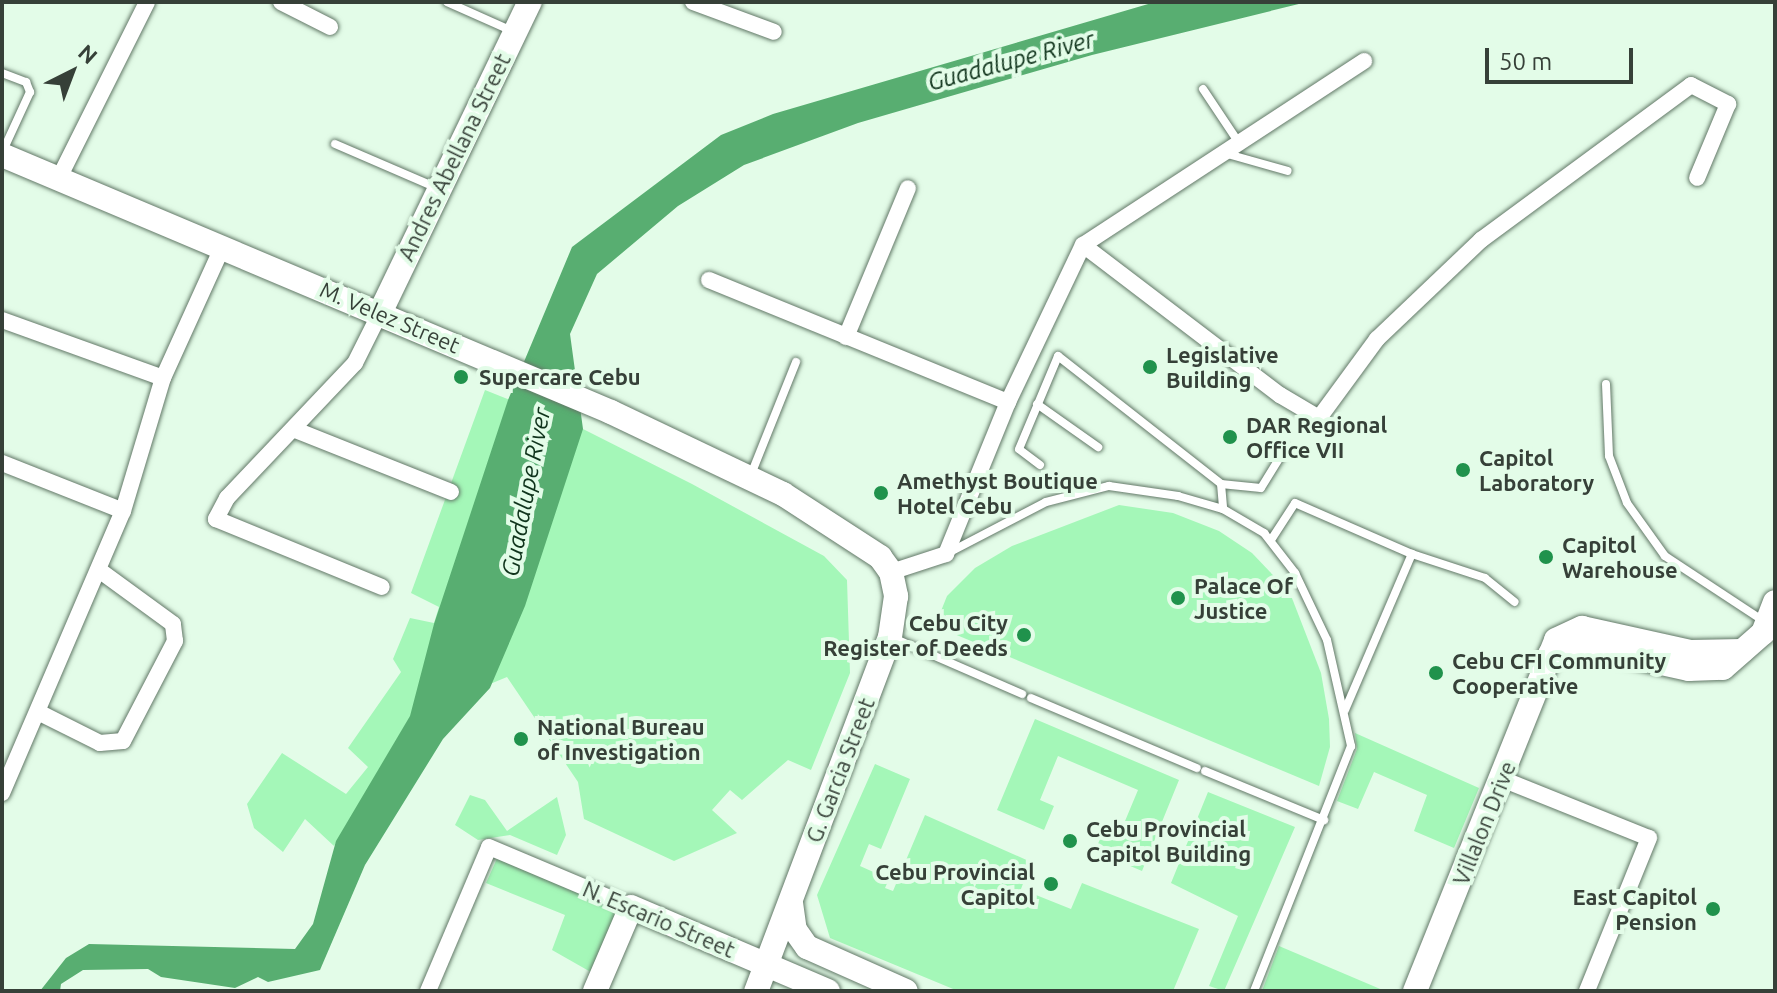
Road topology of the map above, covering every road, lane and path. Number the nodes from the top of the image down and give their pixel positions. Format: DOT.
graph roads {
  1 [pos="147,2"];
  2 [pos="281,2"];
  3 [pos="447,2"];
  4 [pos="530,2"];
  5 [pos="693,2"];
  6 [pos="330,27"];
  7 [pos="515,32"];
  8 [pos="774,32"];
  9 [pos="1364,61"];
  10 [pos="2,73"];
  11 [pos="1203,89"];
  12 [pos="1237,140"];
  13 [pos="335,144"];
  14 [pos="1220,152"];
  15 [pos="2,154"];
  16 [pos="1288,171"];
  17 [pos="59,178"];
  18 [pos="1697,178"];
  19 [pos="908,188"];
  20 [pos="438,189"];
  21 [pos="1083,245"];
  22 [pos="221,250"];
  23 [pos="709,280"];
  24 [pos="380,313"];
  25 [pos="2,320"];
  26 [pos="846,337"];
  27 [pos="796,362"];
  28 [pos="163,378"];
  29 [pos="1606,384"];
  30 [pos="1008,402"];
  31 [pos="1037,404"];
  32 [pos="293,429"];
  33 [pos="1098,447"];
  34 [pos="1285,449"];
  35 [pos="2,463"];
  36 [pos="1040,465"];
  37 [pos="750,478"];
  38 [pos="1221,484"];
  39 [pos="451,492"];
  40 [pos="1223,509"];
  41 [pos="123,511"];
  42 [pos="1271,540"];
  43 [pos="946,554"];
  44 [pos="1412,554"];
  45 [pos="99,570"];
  46 [pos="891,572"];
  47 [pos="382,587"];
  48 [pos="1515,602"];
  49 [pos="1771,612"];
  50 [pos="890,637"];
  51 [pos="1344,711"];
  52 [pos="38,712"];
  53 [pos="1502,779"];
  54 [pos="2,793"];
  55 [pos="1324,820"];
  56 [pos="791,901"];
  57 [pos="631,907"];
  58 [pos="767,965"];
  59 [pos="428,991"];
  60 [pos="595,991"];
  61 [pos="756,991"];
  62 [pos="828,991"];
  63 [pos="906,991"];
  64 [pos="1254,991"];
  65 [pos="1415,991"];
  66 [pos="1587,991"];
  1 -- 17 [label="street"];
  2 -- 6 [label="street"];
  3 -- 7 [label="lane"];
  4 -- 7 [label="main road, Andres Abellana Street"];
  5 -- 8 [label="street"];
  7 -- 20 [label="main road, Andres Abellana Street"];
  9 -- 12 [label="street"];
  10 -- 15 [label="lane"];
  11 -- 12 [label="lane"];
  12 -- 14 [label="street"];
  13 -- 20 [label="lane"];
  14 -- 16 [label="lane"];
  14 -- 21 [label="street"];
  15 -- 17 [label="main road, M. Velez Street"];
  17 -- 22 [label="main road, M. Velez Street"];
  18 -- 21 [label="street"];
  19 -- 26 [label="street"];
  20 -- 24 [label="main road, Andres Abellana Street"];
  21 -- 30 [label="street"];
  22 -- 24 [label="main road, M. Velez Street"];
  22 -- 28 [label="street"];
  23 -- 26 [label="street"];
  24 -- 32 [label="street"];
  24 -- 37 [label="main road, M. Velez Street"];
  25 -- 28 [label="street"];
  26 -- 30 [label="street"];
  27 -- 37 [label="lane"];
  28 -- 41 [label="street"];
  29 -- 49 [label="lane"];
  30 -- 43 [label="street"];
  31 -- 33 [label="lane"];
  31 -- 36 [label="lane"];
  31 -- 38 [label="lane"];
  32 -- 39 [label="street"];
  32 -- 47 [label="street"];
  34 -- 38 [label="lane"];
  35 -- 41 [label="street"];
  37 -- 46 [label="main road, M. Velez Street"];
  38 -- 40 [label="lane"];
  40 -- 42 [label="lane"];
  40 -- 43 [label="lane"];
  41 -- 45 [label="street"];
  42 -- 44 [label="lane"];
  42 -- 51 [label="lane"];
  43 -- 46 [label="street"];
  44 -- 48 [label="lane"];
  44 -- 51 [label="lane"];
  45 -- 52 [label="street"];
  45 -- 52 [label="street"];
  46 -- 50 [label="main road, G. Garcia Street"];
  49 -- 53 [label="main road, Villalon Drive"];
  50 -- 55 [label="lane"];
  50 -- 56 [label="main road, G. Garcia Street"];
  51 -- 55 [label="lane"];
  52 -- 54 [label="street"];
  53 -- 65 [label="main road, Villalon Drive"];
  53 -- 66 [label="street"];
  55 -- 64 [label="lane"];
  56 -- 58 [label="main road, G. Garcia Street"];
  56 -- 63 [label="main road"];
  57 -- 58 [label="main road, N. Escario Street"];
  57 -- 59 [label="street, N. Escario Street"];
  57 -- 60 [label="main road"];
  58 -- 61 [label="main road, G. Garcia Street"];
  58 -- 62 [label="main road, N. Escario Street"];
}
